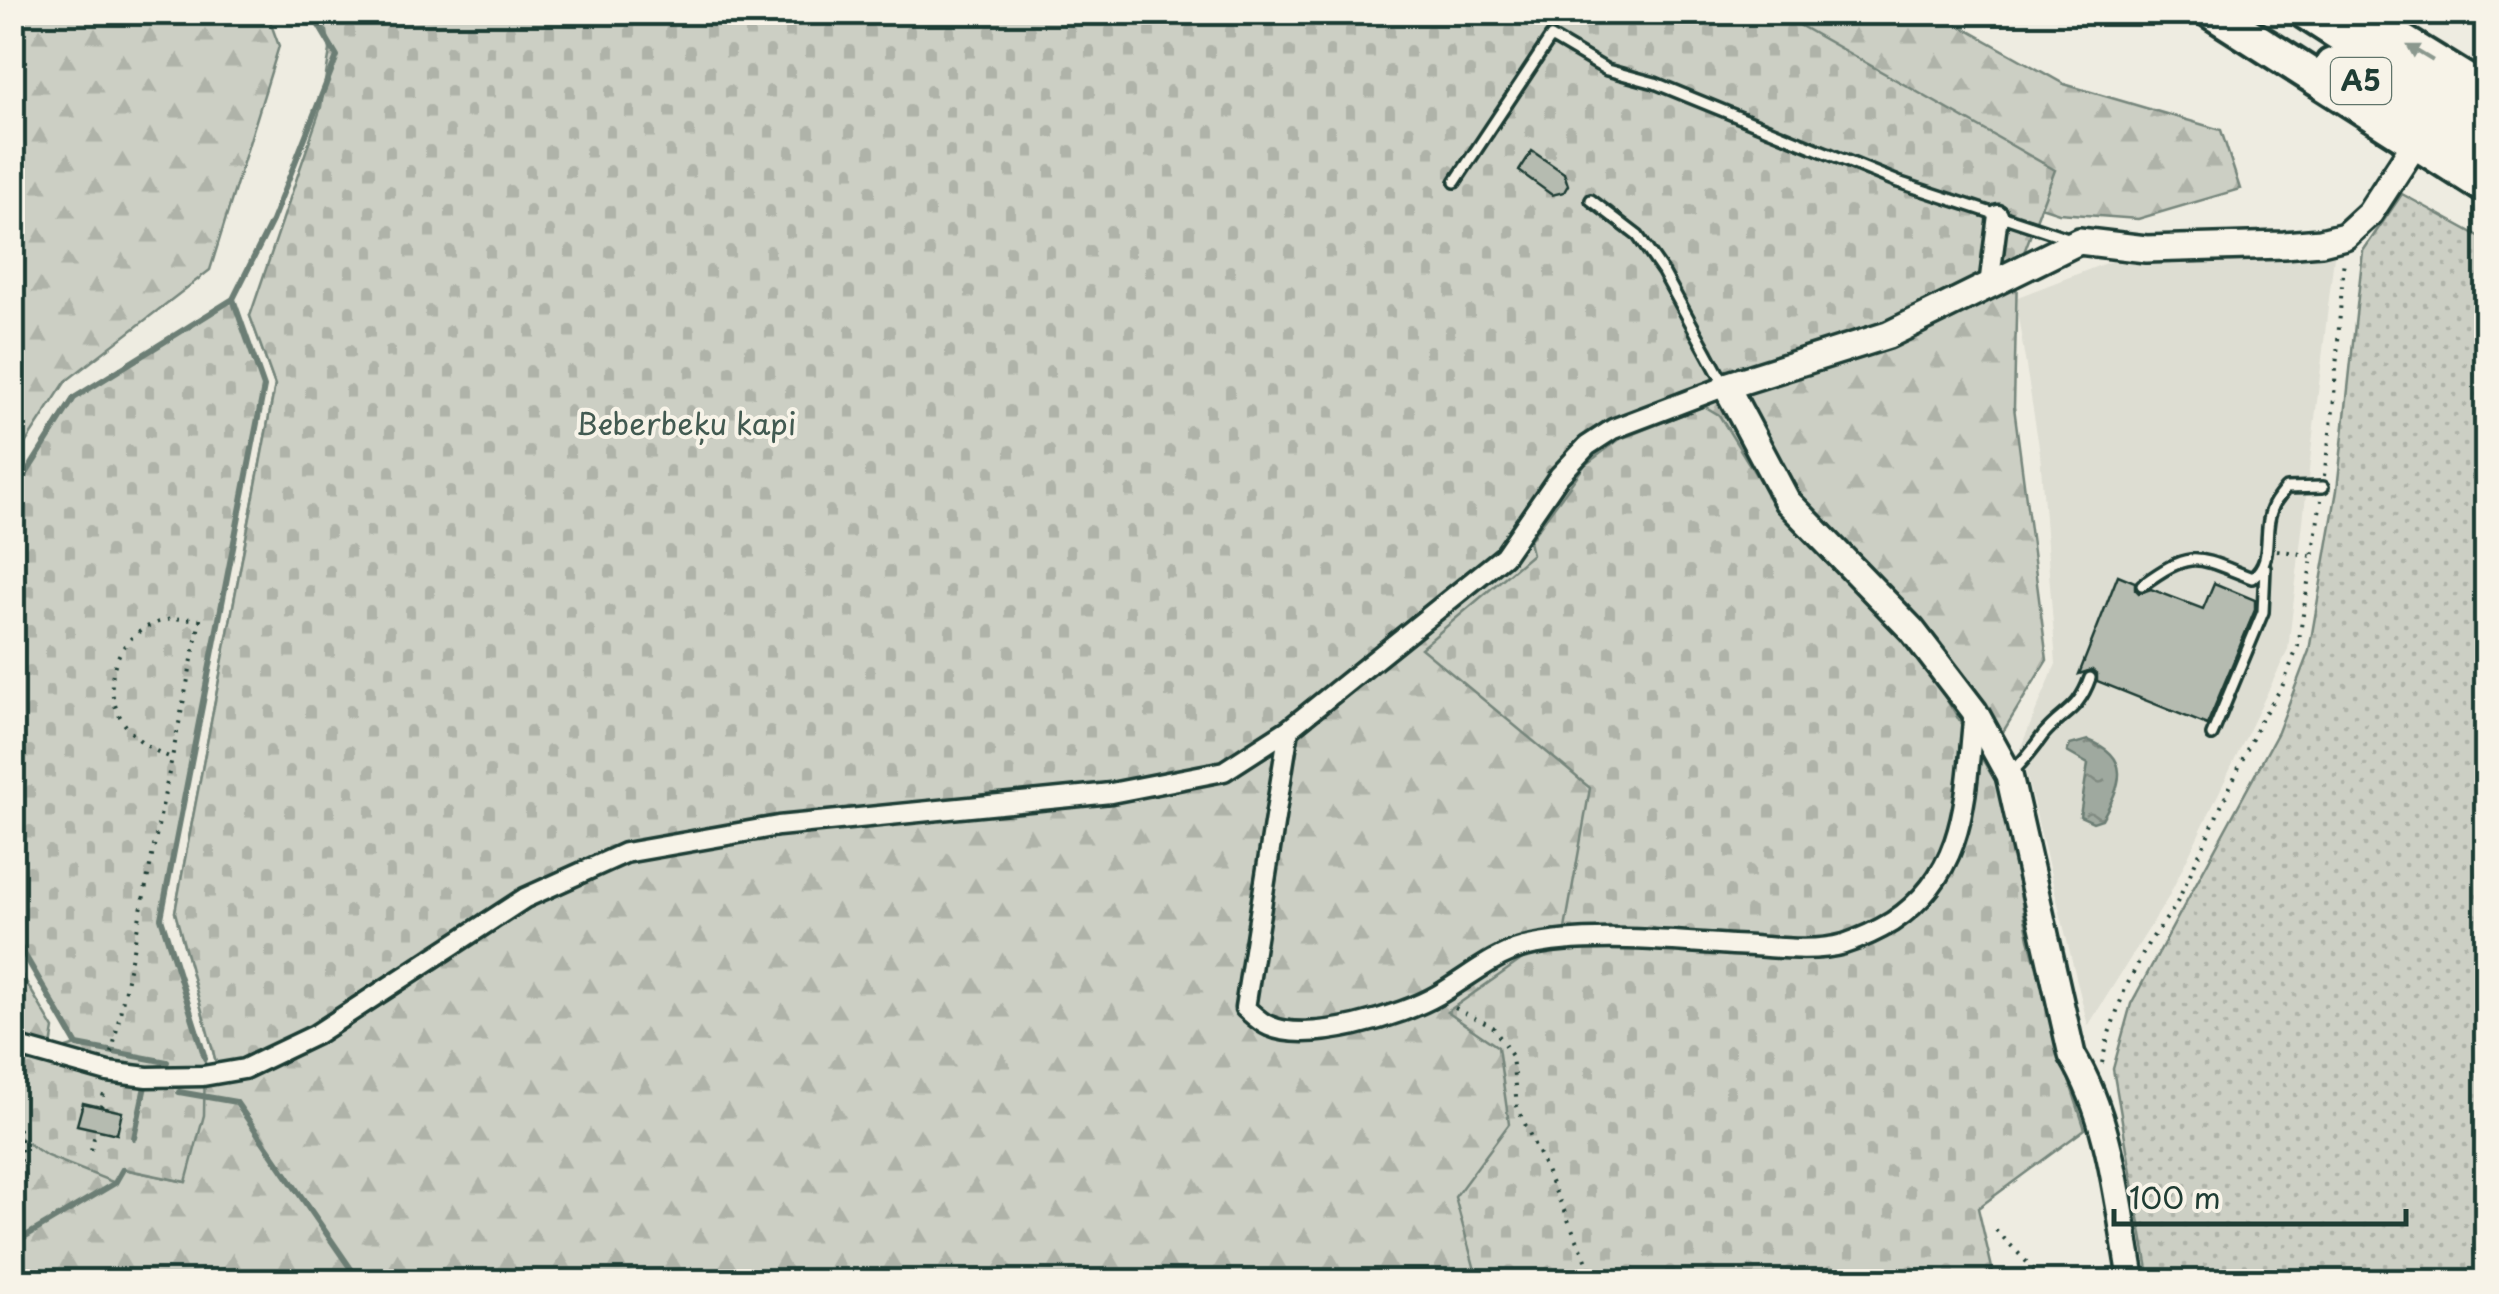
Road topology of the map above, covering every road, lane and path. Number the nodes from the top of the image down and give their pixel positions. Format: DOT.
graph roads {
  1 [pos="2212,12"];
  2 [pos="2236,12"];
  3 [pos="2304,12"];
  4 [pos="2354,12"];
  5 [pos="2486,93"];
  6 [pos="2486,128"];
  7 [pos="2416,142"];
  8 [pos="2486,150"];
  9 [pos="1455,182"];
  10 [pos="2486,187"];
  11 [pos="1591,200"];
  12 [pos="1998,215"];
  13 [pos="2078,241"];
  14 [pos="1988,286"];
  15 [pos="1726,386"];
  16 [pos="2323,487"];
  17 [pos="2266,553"];
  18 [pos="2312,556"];
  19 [pos="2142,585"];
  20 [pos="2090,678"];
  21 [pos="1974,712"];
  22 [pos="1289,729"];
  23 [pos="2212,735"];
  24 [pos="172,758"];
  25 [pos="2009,775"];
  26 [pos="1433,998"];
  27 [pos="12,1045"];
  28 [pos="110,1064"];
  29 [pos="18,1121"];
  30 [pos="96,1130"];
  31 [pos="92,1150"];
  32 [pos="12,1181"];
  33 [pos="1996,1230"];
  34 [pos="1596,1282"];
  35 [pos="2046,1282"];
  36 [pos="2132,1282"];
  1 -- 7 [label="highway"];
  2 -- 8 [label="highway, A5"];
  3 -- 6 [label="highway, A5"];
  5 -- 4 [label="highway, one-way"];
  7 -- 10 [label="highway"];
  7 -- 13 [label="street"];
  9 -- 12 [label="lane"];
  11 -- 15 [label="lane"];
  12 -- 13 [label="lane"];
  12 -- 14 [label="street"];
  13 -- 14 [label="street"];
  14 -- 15 [label="street"];
  15 -- 21 [label="street"];
  15 -- 22 [label="street"];
  16 -- 17 [label="lane"];
  17 -- 18 [label="path"];
  17 -- 19 [label="lane"];
  17 -- 23 [label="lane"];
  20 -- 25 [label="lane"];
  21 -- 25 [label="street"];
  21 -- 26 [label="street"];
  22 -- 26 [label="street"];
  22 -- 27 [label="street"];
  24 -- 24 [label="path"];
  24 -- 28 [label="path"];
  25 -- 36 [label="street"];
  26 -- 34 [label="path"];
  29 -- 32 [label="path"];
  30 -- 31 [label="path"];
  33 -- 35 [label="path"];
}
